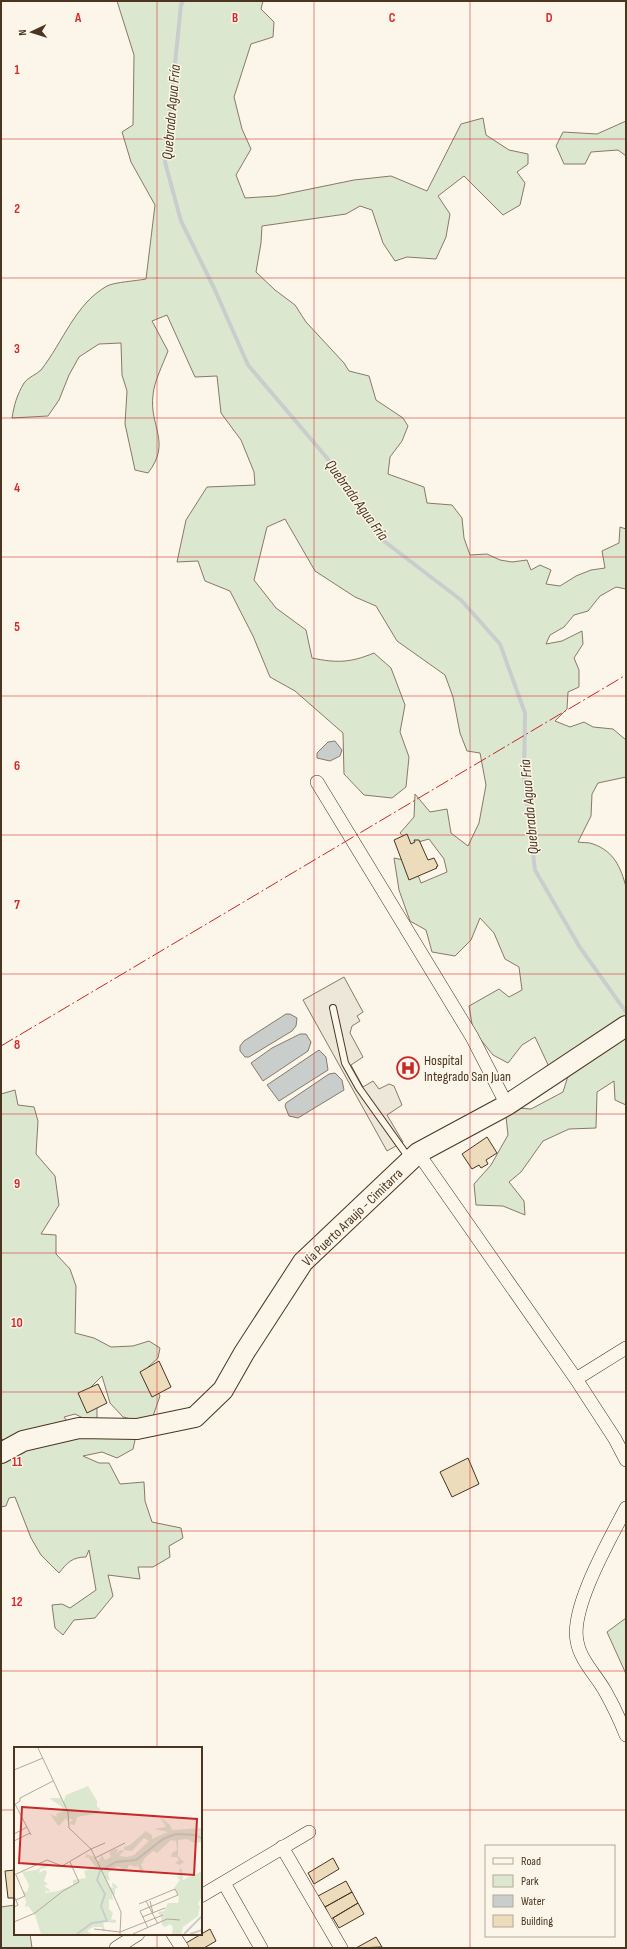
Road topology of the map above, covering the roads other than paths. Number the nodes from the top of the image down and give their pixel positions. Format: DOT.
graph roads {
  1 [pos="317,782"];
  2 [pos="333,1008"];
  3 [pos="619,1031"];
  4 [pos="507,1105"];
  5 [pos="415,1157"];
  6 [pos="626,1348"];
  7 [pos="576,1379"];
  8 [pos="1,1453"];
  9 [pos="626,1460"];
  10 [pos="626,1508"];
  11 [pos="626,1735"];
  12 [pos="309,1832"];
  13 [pos="282,1847"];
  14 [pos="224,1883"];
  15 [pos="202,1895"];
  16 [pos="136,1935"];
  17 [pos="174,1935"];
  18 [pos="116,1948"];
  19 [pos="182,1948"];
  20 [pos="262,1948"];
  21 [pos="341,1948"];
  1 -- 4 [label="street"];
  2 -- 5 [label="lane"];
  3 -- 4 [label="main road, Vía Puerto Araujo - Cimitarra"];
  4 -- 5 [label="main road, Vía Puerto Araujo - Cimitarra"];
  5 -- 7 [label="street"];
  5 -- 8 [label="main road, Vía Puerto Araujo - Cimitarra"];
  6 -- 7 [label="street"];
  7 -- 9 [label="street"];
  10 -- 11 [label="street"];
  12 -- 13 [label="street"];
  13 -- 14 [label="street"];
  13 -- 21 [label="street"];
  14 -- 15 [label="street"];
  14 -- 20 [label="street"];
  16 -- 18 [label="street"];
  17 -- 19 [label="street"];
}
